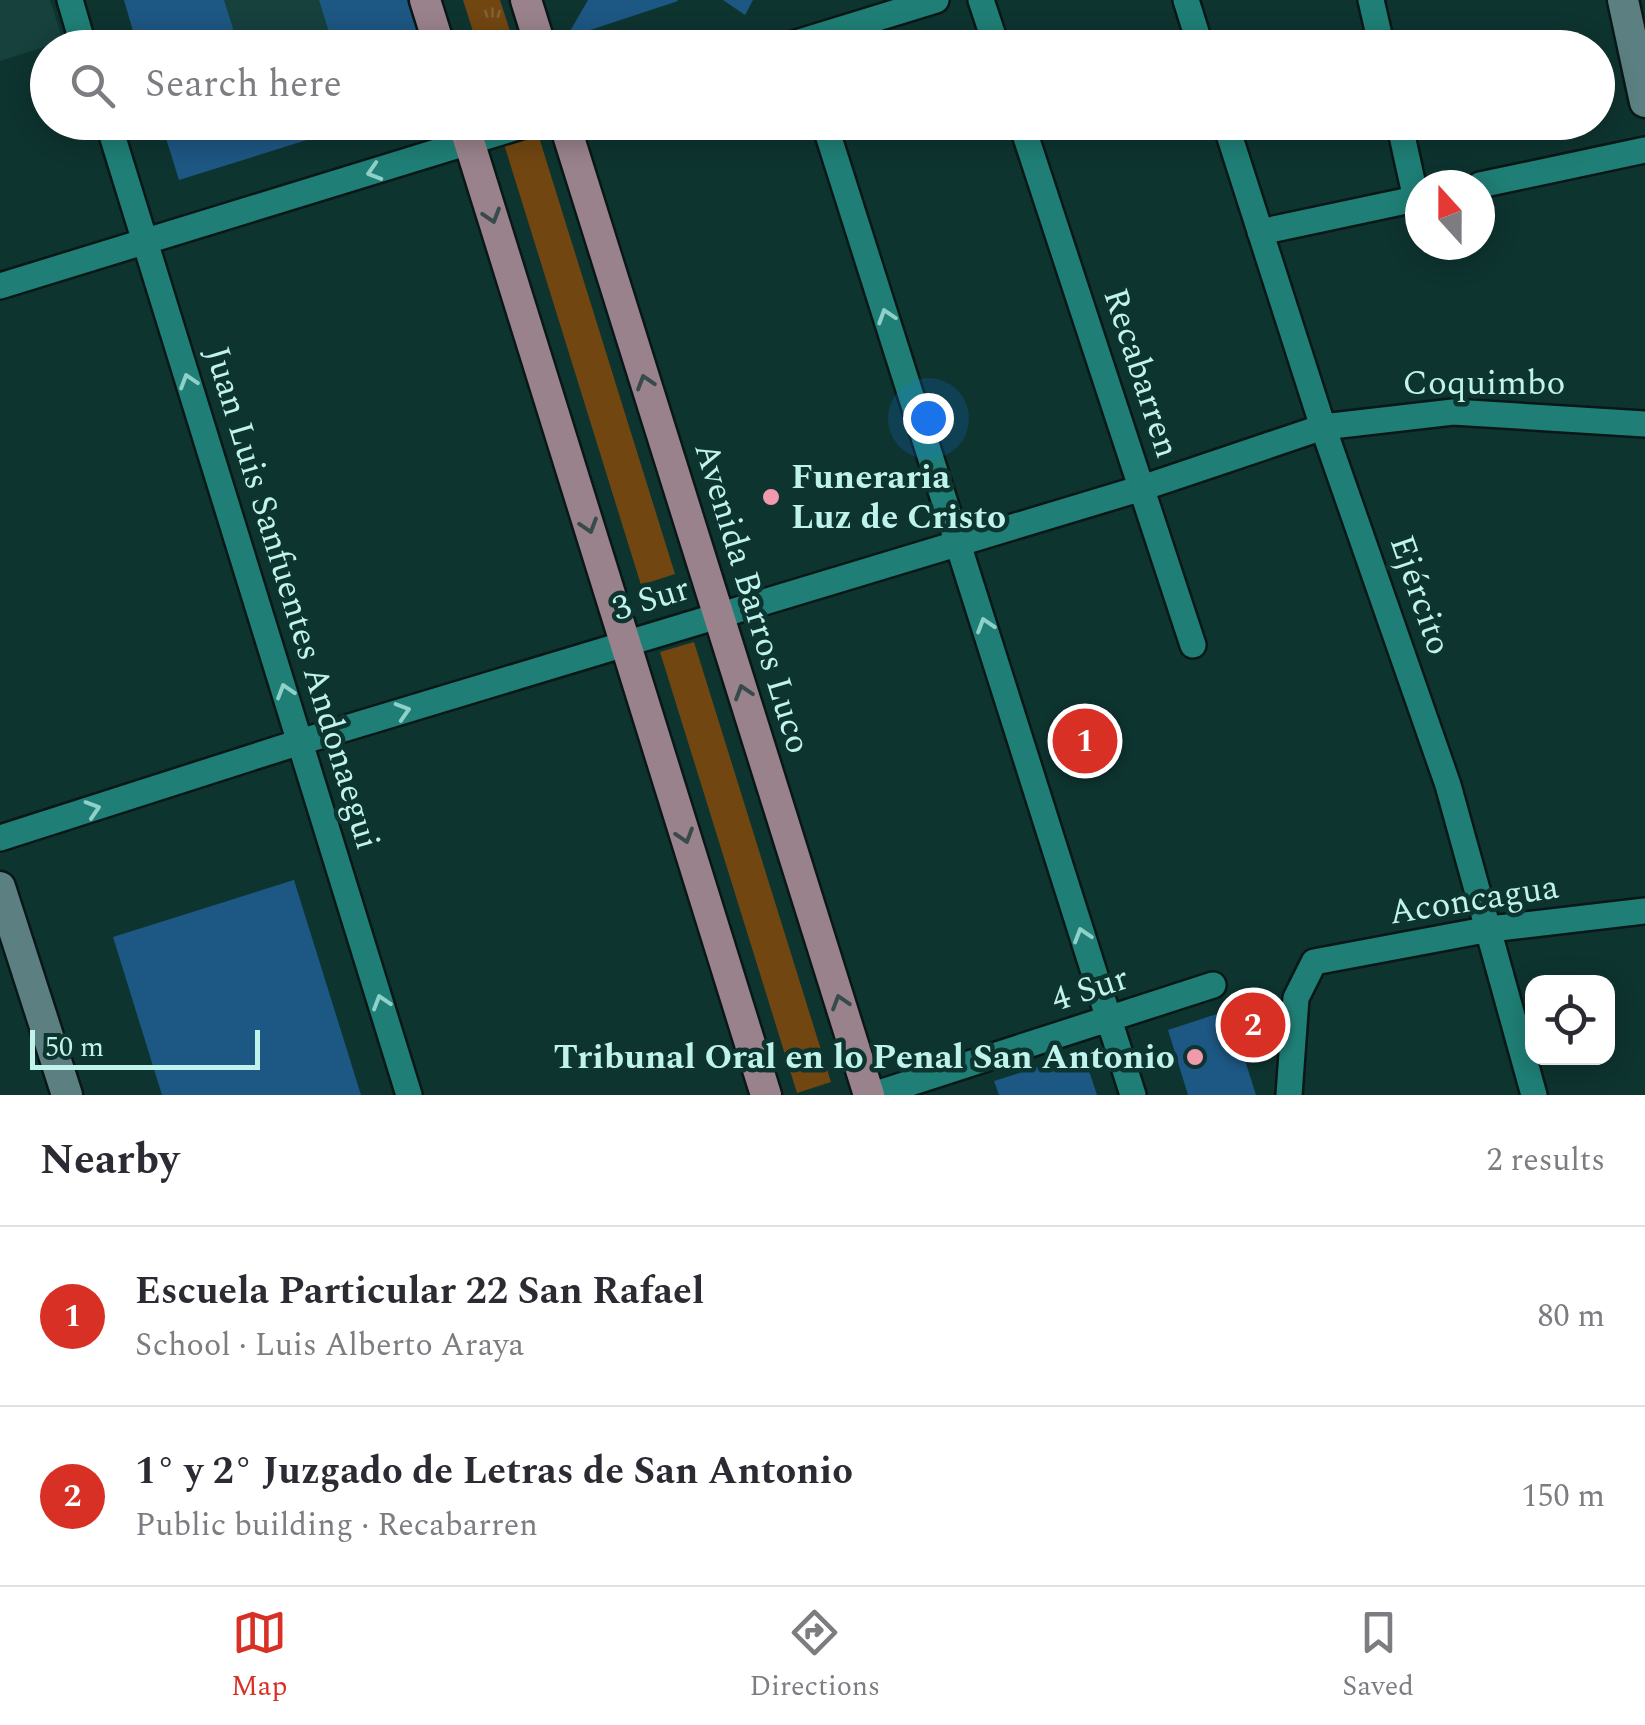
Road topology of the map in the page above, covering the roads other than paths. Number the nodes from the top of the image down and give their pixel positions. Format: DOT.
graph roads {
  1 [pos="70,0"];
  2 [pos="425,0"];
  3 [pos="526,0"];
  4 [pos="936,0"];
  5 [pos="981,0"];
  6 [pos="1186,0"];
  7 [pos="1371,0"];
  8 [pos="1622,0"];
  9 [pos="884,8"];
  10 [pos="79,30"];
  11 [pos="434,30"];
  12 [pos="535,30"];
  13 [pos="831,30"];
  14 [pos="991,30"];
  15 [pos="1195,30"];
  16 [pos="1378,30"];
  17 [pos="1645,102"];
  18 [pos="113,140"];
  19 [pos="443,140"];
  20 [pos="469,140"];
  21 [pos="570,140"];
  22 [pos="830,140"];
  23 [pos="1027,140"];
  24 [pos="1231,140"];
  25 [pos="1404,140"];
  26 [pos="1645,150"];
  27 [pos="1411,170"];
  28 [pos="1495,182"];
  29 [pos="1405,201"];
  30 [pos="1260,232"];
  31 [pos="144,242"];
  32 [pos="0,286"];
  33 [pos="1645,424"];
  34 [pos="1323,427"];
  35 [pos="1142,488"];
  36 [pos="960,544"];
  37 [pos="719,615"];
  38 [pos="626,643"];
  39 [pos="1193,645"];
  40 [pos="300,742"];
  41 [pos="0,838"];
  42 [pos="0,887"];
  43 [pos="1645,911"];
  44 [pos="1490,929"];
  45 [pos="1213,986"];
  46 [pos="1109,1020"];
  47 [pos="67,1095"];
  48 [pos="409,1095"];
  49 [pos="766,1095"];
  50 [pos="871,1095"];
  51 [pos="1133,1095"];
  52 [pos="1289,1095"];
  53 [pos="1534,1095"];
  1 -- 10 [label="street"];
  2 -- 11 [label="main road"];
  3 -- 12 [label="main road"];
  4 -- 9 [label="street"];
  5 -- 14 [label="street"];
  6 -- 15 [label="street"];
  7 -- 16 [label="street"];
  8 -- 17 [label="street"];
  9 -- 13 [label="street"];
  18 -- 31 [label="street, Juan Luis Sanfuentes Andonaegui"];
  19 -- 31 [label="street, one-way"];
  20 -- 38 [label="main road, one-way"];
  37 -- 21 [label="main road, Avenida Barros Luco, one-way"];
  36 -- 22 [label="street, one-way"];
  23 -- 35 [label="street, Recabarren"];
  24 -- 30 [label="street, Ejército"];
  25 -- 27 [label="street"];
  26 -- 28 [label="street"];
  29 -- 30 [label="street"];
  30 -- 34 [label="street, Ejército"];
  31 -- 32 [label="street"];
  40 -- 31 [label="street, Juan Luis Sanfuentes Andonaegui, one-way"];
  33 -- 34 [label="street, Coquimbo"];
  34 -- 35 [label="street, 3 Sur"];
  34 -- 44 [label="street, Ejército"];
  35 -- 36 [label="street, 3 Sur"];
  35 -- 39 [label="street, Recabarren"];
  36 -- 37 [label="street, 3 Sur"];
  46 -- 36 [label="street, one-way"];
  37 -- 38 [label="street, 3 Sur"];
  50 -- 37 [label="main road, Avenida Barros Luco, one-way"];
  40 -- 38 [label="street, 3 Sur, one-way"];
  38 -- 49 [label="main road, one-way"];
  41 -- 40 [label="street, 3 Sur, one-way"];
  48 -- 40 [label="street, Juan Luis Sanfuentes Andonaegui, one-way"];
  42 -- 47 [label="street"];
  43 -- 44 [label="street, Aconcagua"];
  44 -- 52 [label="street, Aconcagua"];
  44 -- 53 [label="street, Ejército"];
  45 -- 46 [label="street, 4 Sur"];
  46 -- 50 [label="street, 4 Sur"];
  46 -- 51 [label="street"];
}
